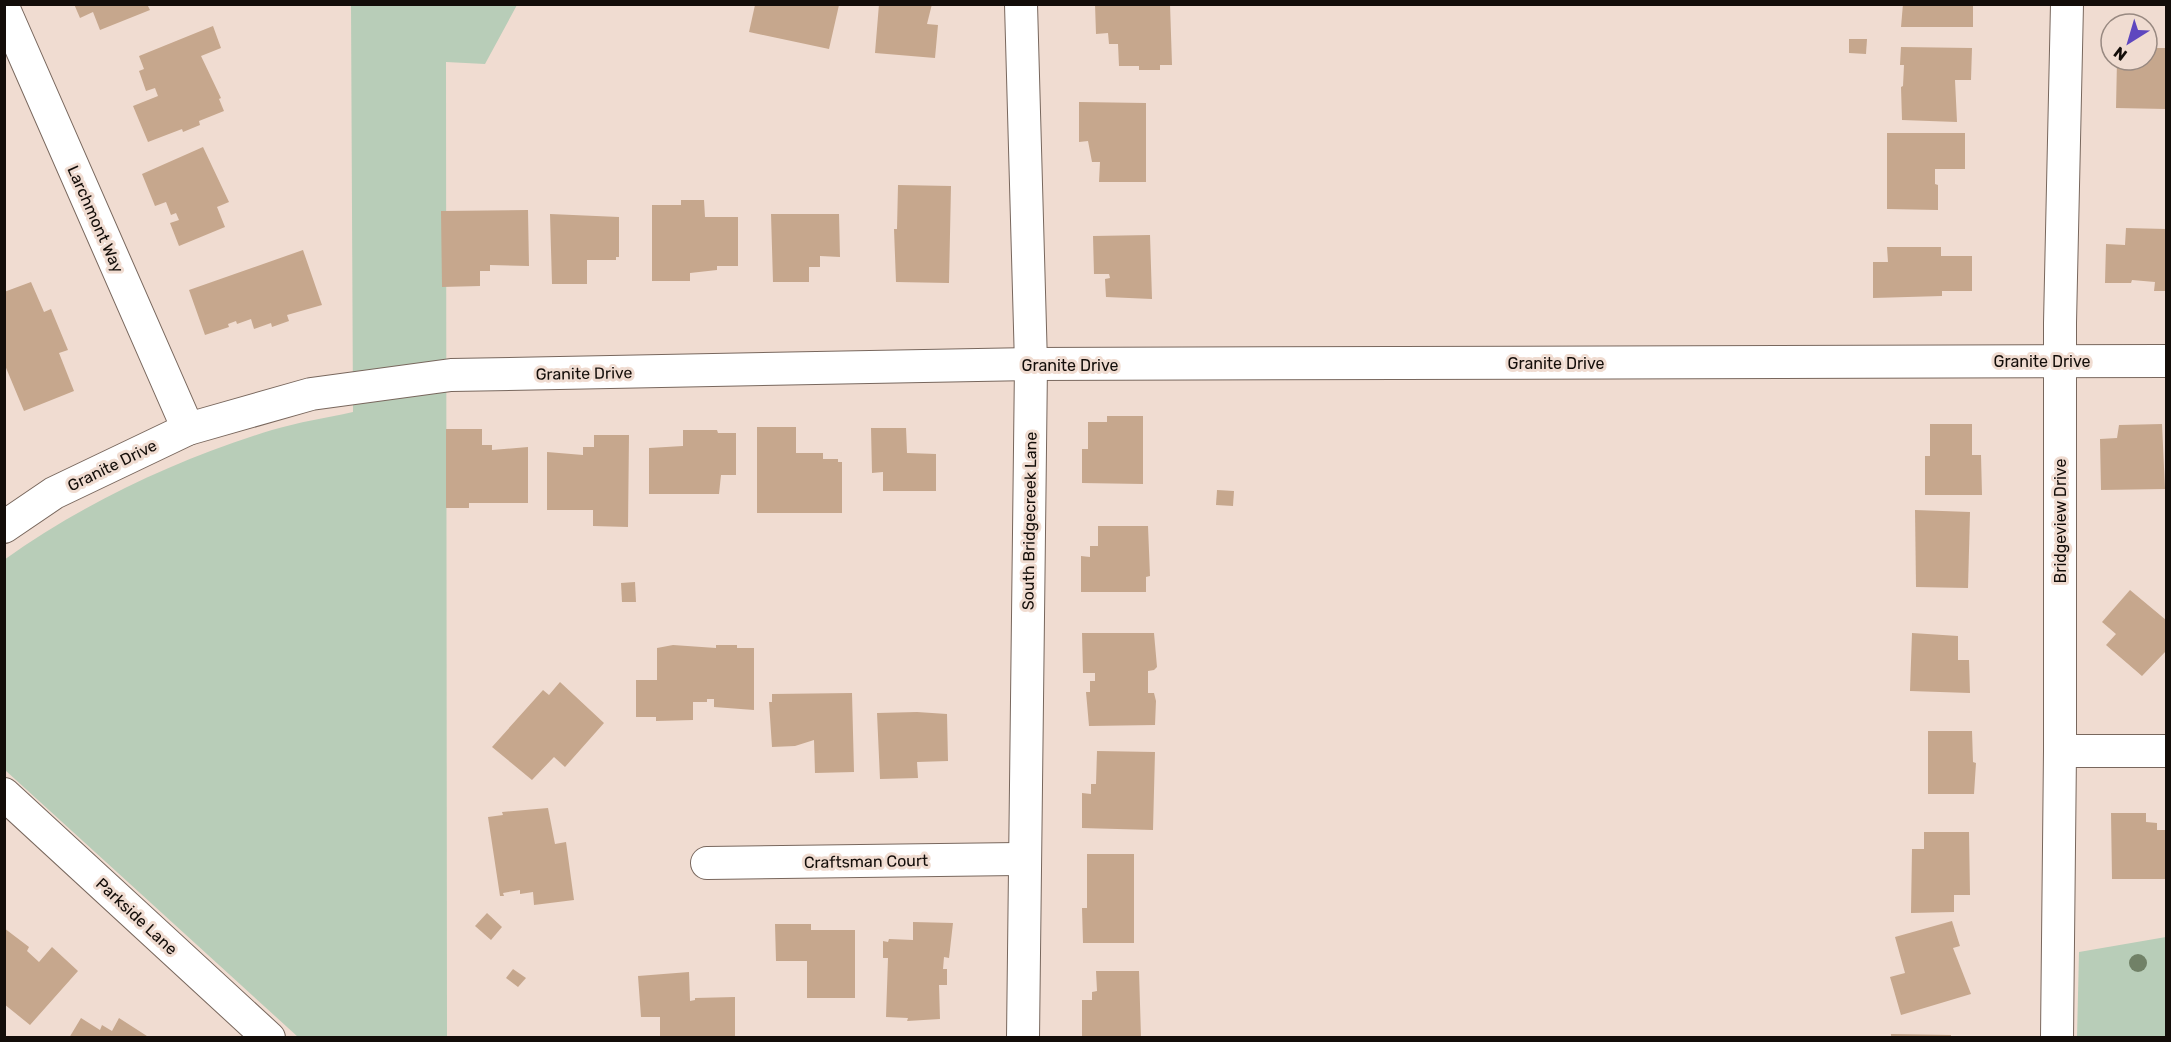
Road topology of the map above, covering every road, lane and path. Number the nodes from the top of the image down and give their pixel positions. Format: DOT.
graph roads {
  1 [pos="1021,4"];
  2 [pos="2067,4"];
  3 [pos="4,9"];
  4 [pos="2061,361"];
  5 [pos="2166,361"];
  6 [pos="1031,364"];
  7 [pos="188,429"];
  8 [pos="4,527"];
  9 [pos="2060,751"];
  10 [pos="2166,751"];
  11 [pos="4,794"];
  12 [pos="1025,859"];
  13 [pos="707,863"];
  14 [pos="269,1038"];
  15 [pos="1023,1038"];
  16 [pos="2057,1038"];
  1 -- 6 [label="street, South Bridgecreek Lane"];
  2 -- 4 [label="street, Bridgeview Drive"];
  3 -- 7 [label="street, Larchmont Way"];
  4 -- 5 [label="street, Granite Drive"];
  4 -- 6 [label="street, Granite Drive"];
  4 -- 9 [label="street, Bridgeview Drive"];
  6 -- 7 [label="street, Granite Drive"];
  6 -- 12 [label="street, South Bridgecreek Lane"];
  7 -- 8 [label="street, Granite Drive"];
  9 -- 10 [label="street"];
  9 -- 16 [label="street, Bridgeview Drive"];
  11 -- 14 [label="street, Parkside Lane"];
  12 -- 13 [label="street, Craftsman Court"];
  12 -- 15 [label="street, South Bridgecreek Lane"];
}
